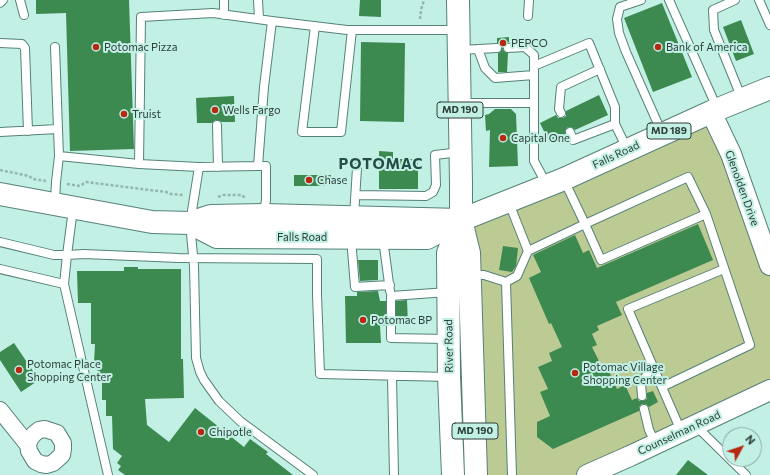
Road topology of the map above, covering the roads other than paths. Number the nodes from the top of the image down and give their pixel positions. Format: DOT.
graph roads {
  1 [pos="3,0"];
  2 [pos="20,0"];
  3 [pos="224,0"];
  4 [pos="258,0"];
  5 [pos="458,0"];
  6 [pos="529,0"];
  7 [pos="641,0"];
  8 [pos="669,0"];
  9 [pos="736,0"];
  10 [pos="759,0"];
  11 [pos="0,2"];
  12 [pos="620,4"];
  13 [pos="24,15"];
  14 [pos="224,15"];
  15 [pos="528,16"];
  16 [pos="260,19"];
  17 [pos="272,21"];
  18 [pos="770,25"];
  19 [pos="315,26"];
  20 [pos="352,30"];
  21 [pos="0,43"];
  22 [pos="465,43"];
  23 [pos="55,47"];
  24 [pos="497,48"];
  25 [pos="508,48"];
  26 [pos="534,66"];
  27 [pos="600,69"];
  28 [pos="534,75"];
  29 [pos="770,88"];
  30 [pos="742,99"];
  31 [pos="460,103"];
  32 [pos="534,103"];
  33 [pos="714,110"];
  34 [pos="561,113"];
  35 [pos="615,124"];
  36 [pos="217,125"];
  37 [pos="58,129"];
  38 [pos="28,131"];
  39 [pos="0,132"];
  40 [pos="570,132"];
  41 [pos="662,134"];
  42 [pos="628,149"];
  43 [pos="461,152"];
  44 [pos="59,156"];
  45 [pos="139,164"];
  46 [pos="258,166"];
  47 [pos="199,167"];
  48 [pos="218,167"];
  49 [pos="357,168"];
  50 [pos="556,183"];
  51 [pos="0,194"];
  52 [pos="356,195"];
  53 [pos="509,201"];
  54 [pos="64,205"];
  55 [pos="265,207"];
  56 [pos="706,214"];
  57 [pos="354,216"];
  58 [pos="461,220"];
  59 [pos="190,223"];
  60 [pos="585,224"];
  61 [pos="351,238"];
  62 [pos="383,238"];
  63 [pos="0,242"];
  64 [pos="528,251"];
  65 [pos="67,254"];
  66 [pos="193,257"];
  67 [pos="770,265"];
  68 [pos="0,269"];
  69 [pos="724,269"];
  70 [pos="470,275"];
  71 [pos="506,282"];
  72 [pos="64,284"];
  73 [pos="390,285"];
  74 [pos="448,292"];
  75 [pos="391,296"];
  76 [pos="449,339"];
  77 [pos="653,366"];
  78 [pos="392,376"];
  79 [pos="450,377"];
  80 [pos="662,387"];
  81 [pos="770,390"];
  82 [pos="642,396"];
  83 [pos="644,408"];
  84 [pos="0,410"];
  85 [pos="688,429"];
  86 [pos="656,444"];
  87 [pos="28,445"];
  88 [pos="108,475"];
  89 [pos="313,475"];
  90 [pos="394,475"];
  91 [pos="453,475"];
  92 [pos="476,475"];
  93 [pos="512,475"];
  94 [pos="587,475"];
  95 [pos="746,475"];
  1 -- 11 [label="lane"];
  2 -- 13 [label="lane"];
  3 -- 14 [label="lane"];
  4 -- 16 [label="lane"];
  5 -- 22 [label="main road, River Road / MD 190"];
  6 -- 15 [label="lane"];
  7 -- 12 [label="lane"];
  8 -- 33 [label="lane"];
  9 -- 30 [label="lane"];
  10 -- 18 [label="lane"];
  12 -- 41 [label="lane"];
  14 -- 16 [label="lane"];
  14 -- 45 [label="lane"];
  16 -- 17 [label="lane"];
  17 -- 19 [label="lane"];
  17 -- 46 [label="lane"];
  19 -- 20 [label="lane"];
  19 -- 20 [label="lane"];
  20 -- 22 [label="lane"];
  21 -- 38 [label="lane"];
  22 -- 24 [label="lane"];
  22 -- 28 [label="lane"];
  22 -- 31 [label="main road, River Road / MD 190"];
  23 -- 37 [label="lane"];
  25 -- 26 [label="lane"];
  26 -- 27 [label="lane"];
  26 -- 28 [label="lane"];
  27 -- 34 [label="lane"];
  27 -- 35 [label="lane"];
  28 -- 32 [label="lane"];
  29 -- 30 [label="main road, Falls Road / MD 189"];
  30 -- 33 [label="main road, Falls Road / MD 189"];
  31 -- 32 [label="lane"];
  31 -- 43 [label="main road, River Road / MD 190"];
  32 -- 50 [label="lane"];
  33 -- 41 [label="main road, Falls Road / MD 189"];
  33 -- 67 [label="street, Glenolden Drive"];
  35 -- 40 [label="lane"];
  35 -- 42 [label="lane"];
  36 -- 48 [label="lane"];
  37 -- 38 [label="lane"];
  37 -- 44 [label="lane"];
  38 -- 39 [label="lane"];
  41 -- 42 [label="main road, Falls Road / MD 189"];
  42 -- 50 [label="main road, Falls Road / MD 189"];
  43 -- 52 [label="lane"];
  43 -- 58 [label="main road, River Road / MD 190"];
  44 -- 45 [label="lane"];
  44 -- 54 [label="lane"];
  45 -- 47 [label="lane"];
  46 -- 48 [label="lane"];
  46 -- 55 [label="lane"];
  47 -- 48 [label="lane"];
  47 -- 59 [label="lane"];
  49 -- 52 [label="lane"];
  50 -- 53 [label="main road, Falls Road / MD 189"];
  50 -- 60 [label="lane"];
  51 -- 54 [label="main road, Falls Road"];
  52 -- 57 [label="lane"];
  53 -- 58 [label="main road, Falls Road / MD 189"];
  53 -- 64 [label="lane"];
  54 -- 59 [label="main road, Falls Road"];
  54 -- 65 [label="lane"];
  55 -- 57 [label="main road, Falls Road"];
  55 -- 59 [label="main road, Falls Road"];
  56 -- 60 [label="lane"];
  56 -- 60 [label="lane"];
  56 -- 69 [label="lane"];
  57 -- 58 [label="main road, Falls Road"];
  58 -- 62 [label="main road, Falls Road"];
  58 -- 70 [label="main road, River Road / MD 190"];
  58 -- 74 [label="main road, River Road / MD 190"];
  59 -- 61 [label="main road, Falls Road"];
  59 -- 66 [label="lane"];
  60 -- 64 [label="lane"];
  61 -- 62 [label="main road, Falls Road"];
  61 -- 73 [label="lane"];
  62 -- 73 [label="lane"];
  63 -- 65 [label="lane"];
  64 -- 71 [label="lane"];
  65 -- 66 [label="lane"];
  65 -- 72 [label="lane"];
  66 -- 78 [label="lane"];
  66 -- 89 [label="lane"];
  68 -- 72 [label="lane"];
  69 -- 77 [label="lane"];
  69 -- 80 [label="lane"];
  70 -- 71 [label="lane"];
  70 -- 92 [label="main road, River Road / MD 190"];
  71 -- 93 [label="lane"];
  72 -- 88 [label="lane"];
  73 -- 75 [label="lane"];
  74 -- 75 [label="lane"];
  74 -- 76 [label="main road, River Road / MD 190"];
  75 -- 76 [label="lane"];
  76 -- 79 [label="main road, River Road / MD 190"];
  77 -- 80 [label="lane"];
  77 -- 82 [label="lane"];
  78 -- 79 [label="lane"];
  78 -- 90 [label="lane"];
  79 -- 91 [label="main road, River Road / MD 190"];
  80 -- 85 [label="lane"];
  81 -- 85 [label="street, Counselman Road"];
  83 -- 86 [label="lane"];
  84 -- 87 [label="street"];
  85 -- 86 [label="street, Counselman Road"];
  85 -- 95 [label="lane"];
  86 -- 94 [label="street, Counselman Road"];
}
